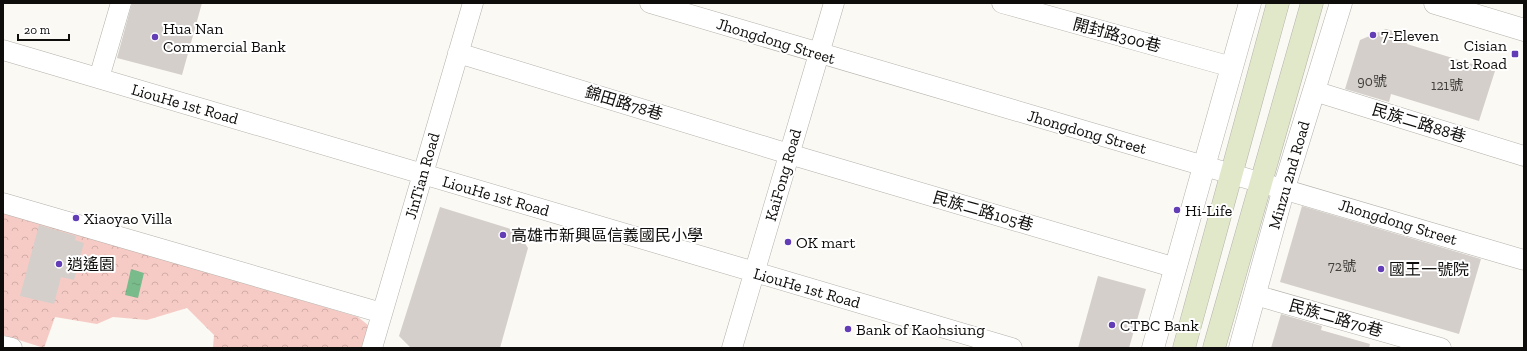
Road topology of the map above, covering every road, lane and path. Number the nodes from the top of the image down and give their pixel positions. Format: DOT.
graph roads {
  1 [pos="120,3"];
  2 [pos="473,3"];
  3 [pos="650,3"];
  4 [pos="834,3"];
  5 [pos="1002,3"];
  6 [pos="1250,3"];
  7 [pos="1278,3"];
  8 [pos="1312,3"];
  9 [pos="1341,3"];
  10 [pos="1435,3"];
  11 [pos="1524,30"];
  12 [pos="458,53"];
  13 [pos="819,54"];
  14 [pos="4,56"];
  15 [pos="1232,67"];
  16 [pos="99,78"];
  17 [pos="1314,91"];
  18 [pos="789,154"];
  19 [pos="1524,156"];
  20 [pos="1205,166"];
  21 [pos="423,174"];
  22 [pos="1231,174"];
  23 [pos="1261,182"];
  24 [pos="1284,188"];
  25 [pos="3,203"];
  26 [pos="1524,260"];
  27 [pos="1176,268"];
  28 [pos="754,272"];
  29 [pos="1254,295"];
  30 [pos="382,313"];
  31 [pos="3,346"];
  32 [pos="12,348"];
  33 [pos="372,348"];
  34 [pos="732,348"];
  35 [pos="1012,348"];
  36 [pos="1153,348"];
  37 [pos="1184,348"];
  38 [pos="1214,348"];
  39 [pos="1240,348"];
  40 [pos="1441,348"];
  1 -- 16 [label="street"];
  2 -- 12 [label="street, JinTian Road"];
  3 -- 13 [label="street, Jhongdong Street"];
  4 -- 13 [label="street, KaiFong Road"];
  5 -- 15 [label="street, 開封路300巷"];
  6 -- 15 [label="street"];
  7 -- 22 [label="main road"];
  8 -- 23 [label="main road, Minzu 2nd Road"];
  9 -- 17 [label="street, Minzu 2nd Road"];
  10 -- 11 [label="street"];
  12 -- 18 [label="street, 錦田路78巷"];
  12 -- 21 [label="street, JinTian Road"];
  13 -- 18 [label="street, KaiFong Road"];
  13 -- 20 [label="street, Jhongdong Street"];
  14 -- 16 [label="street, LiouHe 1st Road"];
  15 -- 20 [label="street"];
  16 -- 21 [label="street, LiouHe 1st Road"];
  17 -- 19 [label="street, 民族二路88巷"];
  17 -- 24 [label="street, Minzu 2nd Road"];
  18 -- 27 [label="street, 民族二路105巷"];
  18 -- 28 [label="street, KaiFong Road"];
  20 -- 22 [label="street, Jhongdong Street"];
  20 -- 27 [label="street"];
  21 -- 28 [label="street, LiouHe 1st Road"];
  21 -- 30 [label="street, JinTian Road"];
  22 -- 23 [label="street, Jhongdong Street"];
  22 -- 37 [label="main road"];
  23 -- 24 [label="street, Jhongdong Street"];
  23 -- 38 [label="main road, Minzu 2nd Road"];
  24 -- 26 [label="street, Jhongdong Street"];
  24 -- 29 [label="street, Minzu 2nd Road"];
  25 -- 30 [label="street"];
  27 -- 36 [label="street"];
  28 -- 34 [label="street, KaiFong Road"];
  28 -- 35 [label="street, LiouHe 1st Road"];
  29 -- 39 [label="street, Minzu 2nd Road"];
  29 -- 40 [label="street, 民族二路70巷"];
  30 -- 33 [label="street, JinTian Road"];
  31 -- 32 [label="street"];
}
